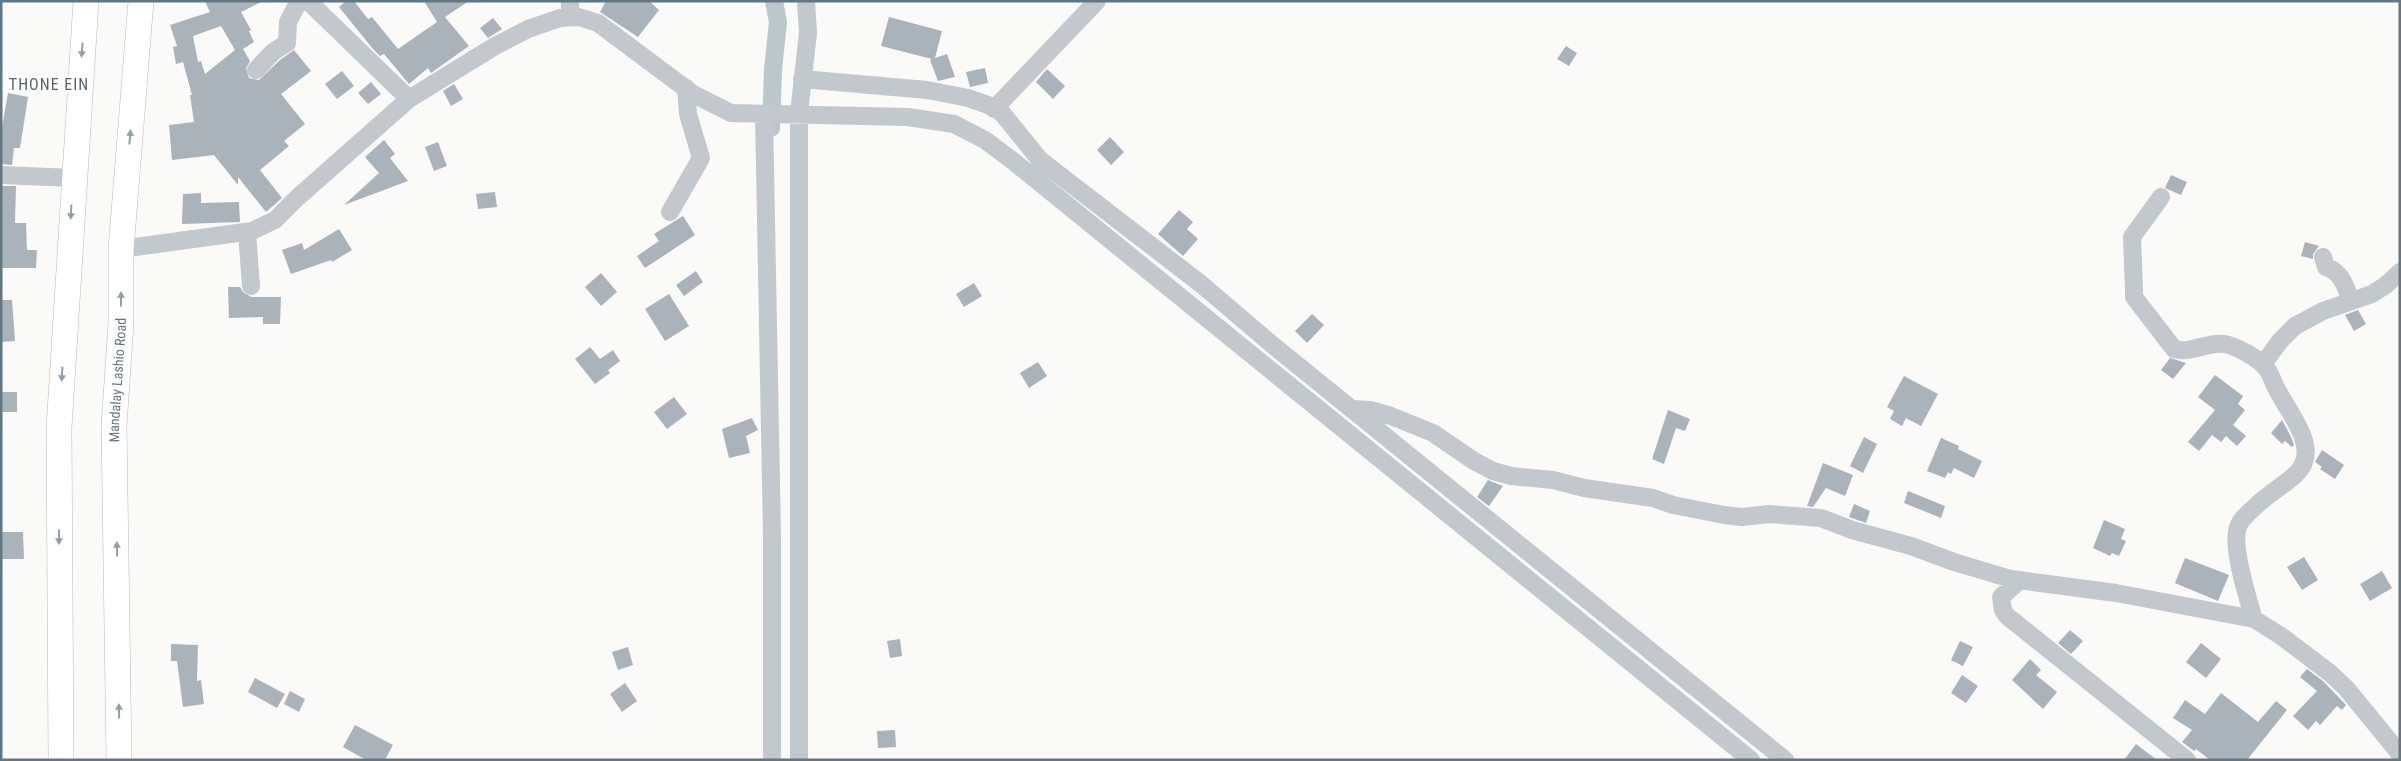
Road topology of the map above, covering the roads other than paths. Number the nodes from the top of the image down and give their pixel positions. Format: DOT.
graph roads {
  1 [pos="86,1"];
  2 [pos="141,1"];
  3 [pos="298,1"];
  4 [pos="308,1"];
  5 [pos="806,1"];
  6 [pos="1097,1"];
  7 [pos="570,9"];
  8 [pos="256,70"];
  9 [pos="802,79"];
  10 [pos="686,88"];
  11 [pos="409,99"];
  12 [pos="994,109"];
  13 [pos="783,113"];
  14 [pos="1,175"];
  15 [pos="73,178"];
  16 [pos="2161,197"];
  17 [pos="670,212"];
  18 [pos="247,232"];
  19 [pos="121,249"];
  20 [pos="2323,257"];
  21 [pos="2400,272"];
  22 [pos="251,286"];
  23 [pos="2350,301"];
  24 [pos="2263,364"];
  25 [pos="1353,409"];
  26 [pos="2020,580"];
  27 [pos="2254,619"];
  28 [pos="2400,754"];
  29 [pos="61,760"];
  30 [pos="119,760"];
  31 [pos="772,760"];
  32 [pos="799,760"];
  33 [pos="1751,760"];
  34 [pos="1785,760"];
  35 [pos="2187,760"];
  1 -- 15 [label="highway, one-way"];
  19 -- 2 [label="highway, Mandalay Lashio Road, one-way"];
  3 -- 8 [label="street"];
  4 -- 11 [label="street"];
  5 -- 9 [label="street"];
  6 -- 12 [label="street"];
  7 -- 10 [label="street"];
  7 -- 11 [label="street"];
  9 -- 12 [label="street"];
  9 -- 13 [label="street"];
  10 -- 13 [label="street"];
  10 -- 17 [label="street"];
  11 -- 18 [label="street"];
  12 -- 25 [label="street"];
  13 -- 31 [label="street"];
  13 -- 32 [label="street"];
  13 -- 33 [label="street"];
  14 -- 15 [label="street"];
  15 -- 29 [label="highway, one-way"];
  16 -- 24 [label="street"];
  18 -- 19 [label="street"];
  18 -- 22 [label="street"];
  30 -- 19 [label="highway, Mandalay Lashio Road, one-way"];
  20 -- 23 [label="street"];
  21 -- 23 [label="street"];
  23 -- 24 [label="street"];
  24 -- 27 [label="street"];
  25 -- 26 [label="street"];
  25 -- 34 [label="street"];
  26 -- 27 [label="street"];
  26 -- 35 [label="street"];
  27 -- 28 [label="street"];
}
